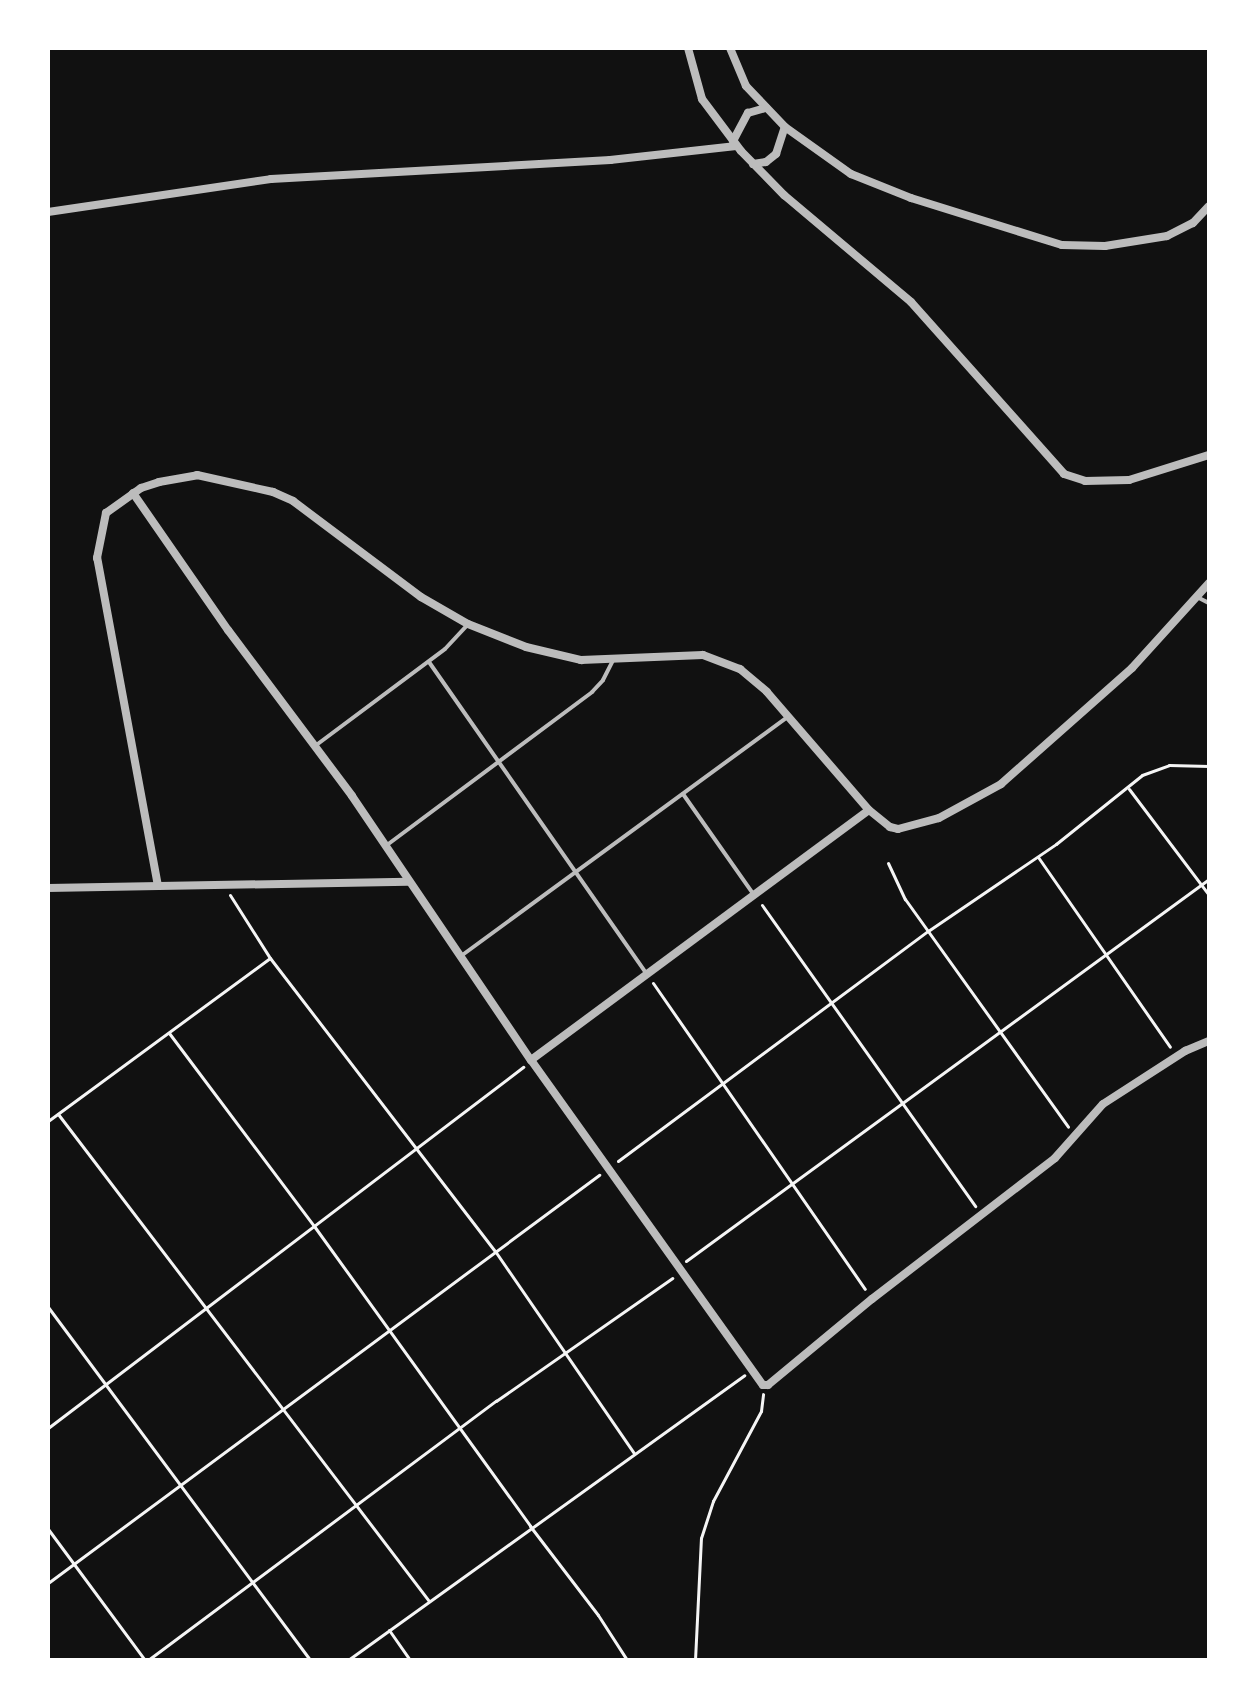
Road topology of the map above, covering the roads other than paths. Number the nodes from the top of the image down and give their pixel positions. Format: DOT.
graph roads {
  1 [pos="688,48"];
  2 [pos="730,48"];
  3 [pos="766,108"];
  4 [pos="785,127"];
  5 [pos="735,143"];
  6 [pos="753,164"];
  7 [pos="1209,206"];
  8 [pos="48,212"];
  9 [pos="1209,455"];
  10 [pos="133,493"];
  11 [pos="1209,583"];
  12 [pos="1196,597"];
  13 [pos="1209,603"];
  14 [pos="468,624"];
  15 [pos="613,660"];
  16 [pos="429,662"];
  17 [pos="787,717"];
  18 [pos="315,746"];
  19 [pos="499,762"];
  20 [pos="683,794"];
  21 [pos="869,810"];
  22 [pos="385,846"];
  23 [pos="576,872"];
  24 [pos="408,882"];
  25 [pos="158,886"];
  26 [pos="48,888"];
  27 [pos="754,895"];
  28 [pos="461,956"];
  29 [pos="647,974"];
  30 [pos="1209,1041"];
  31 [pos="531,1060"];
  1 -- 5 [label="street"];
  2 -- 3 [label="street"];
  3 -- 4 [label="street"];
  3 -- 5 [label="street"];
  4 -- 6 [label="street"];
  4 -- 7 [label="street"];
  5 -- 6 [label="street"];
  5 -- 8 [label="street"];
  6 -- 9 [label="street"];
  10 -- 14 [label="street"];
  10 -- 18 [label="street"];
  10 -- 25 [label="street"];
  11 -- 12 [label="street"];
  12 -- 13 [label="lane"];
  12 -- 21 [label="street"];
  14 -- 15 [label="street"];
  14 -- 16 [label="lane"];
  15 -- 17 [label="street"];
  15 -- 19 [label="lane"];
  16 -- 18 [label="lane"];
  16 -- 19 [label="lane"];
  17 -- 20 [label="lane"];
  17 -- 21 [label="street"];
  18 -- 22 [label="street"];
  19 -- 22 [label="lane"];
  19 -- 23 [label="lane"];
  20 -- 23 [label="lane"];
  20 -- 27 [label="lane"];
  21 -- 27 [label="street"];
  22 -- 24 [label="street"];
  23 -- 28 [label="lane"];
  23 -- 29 [label="lane"];
  24 -- 25 [label="street"];
  24 -- 28 [label="street"];
  25 -- 26 [label="street"];
  27 -- 29 [label="street"];
  28 -- 31 [label="street"];
  29 -- 31 [label="street"];
  30 -- 31 [label="street"];
}
